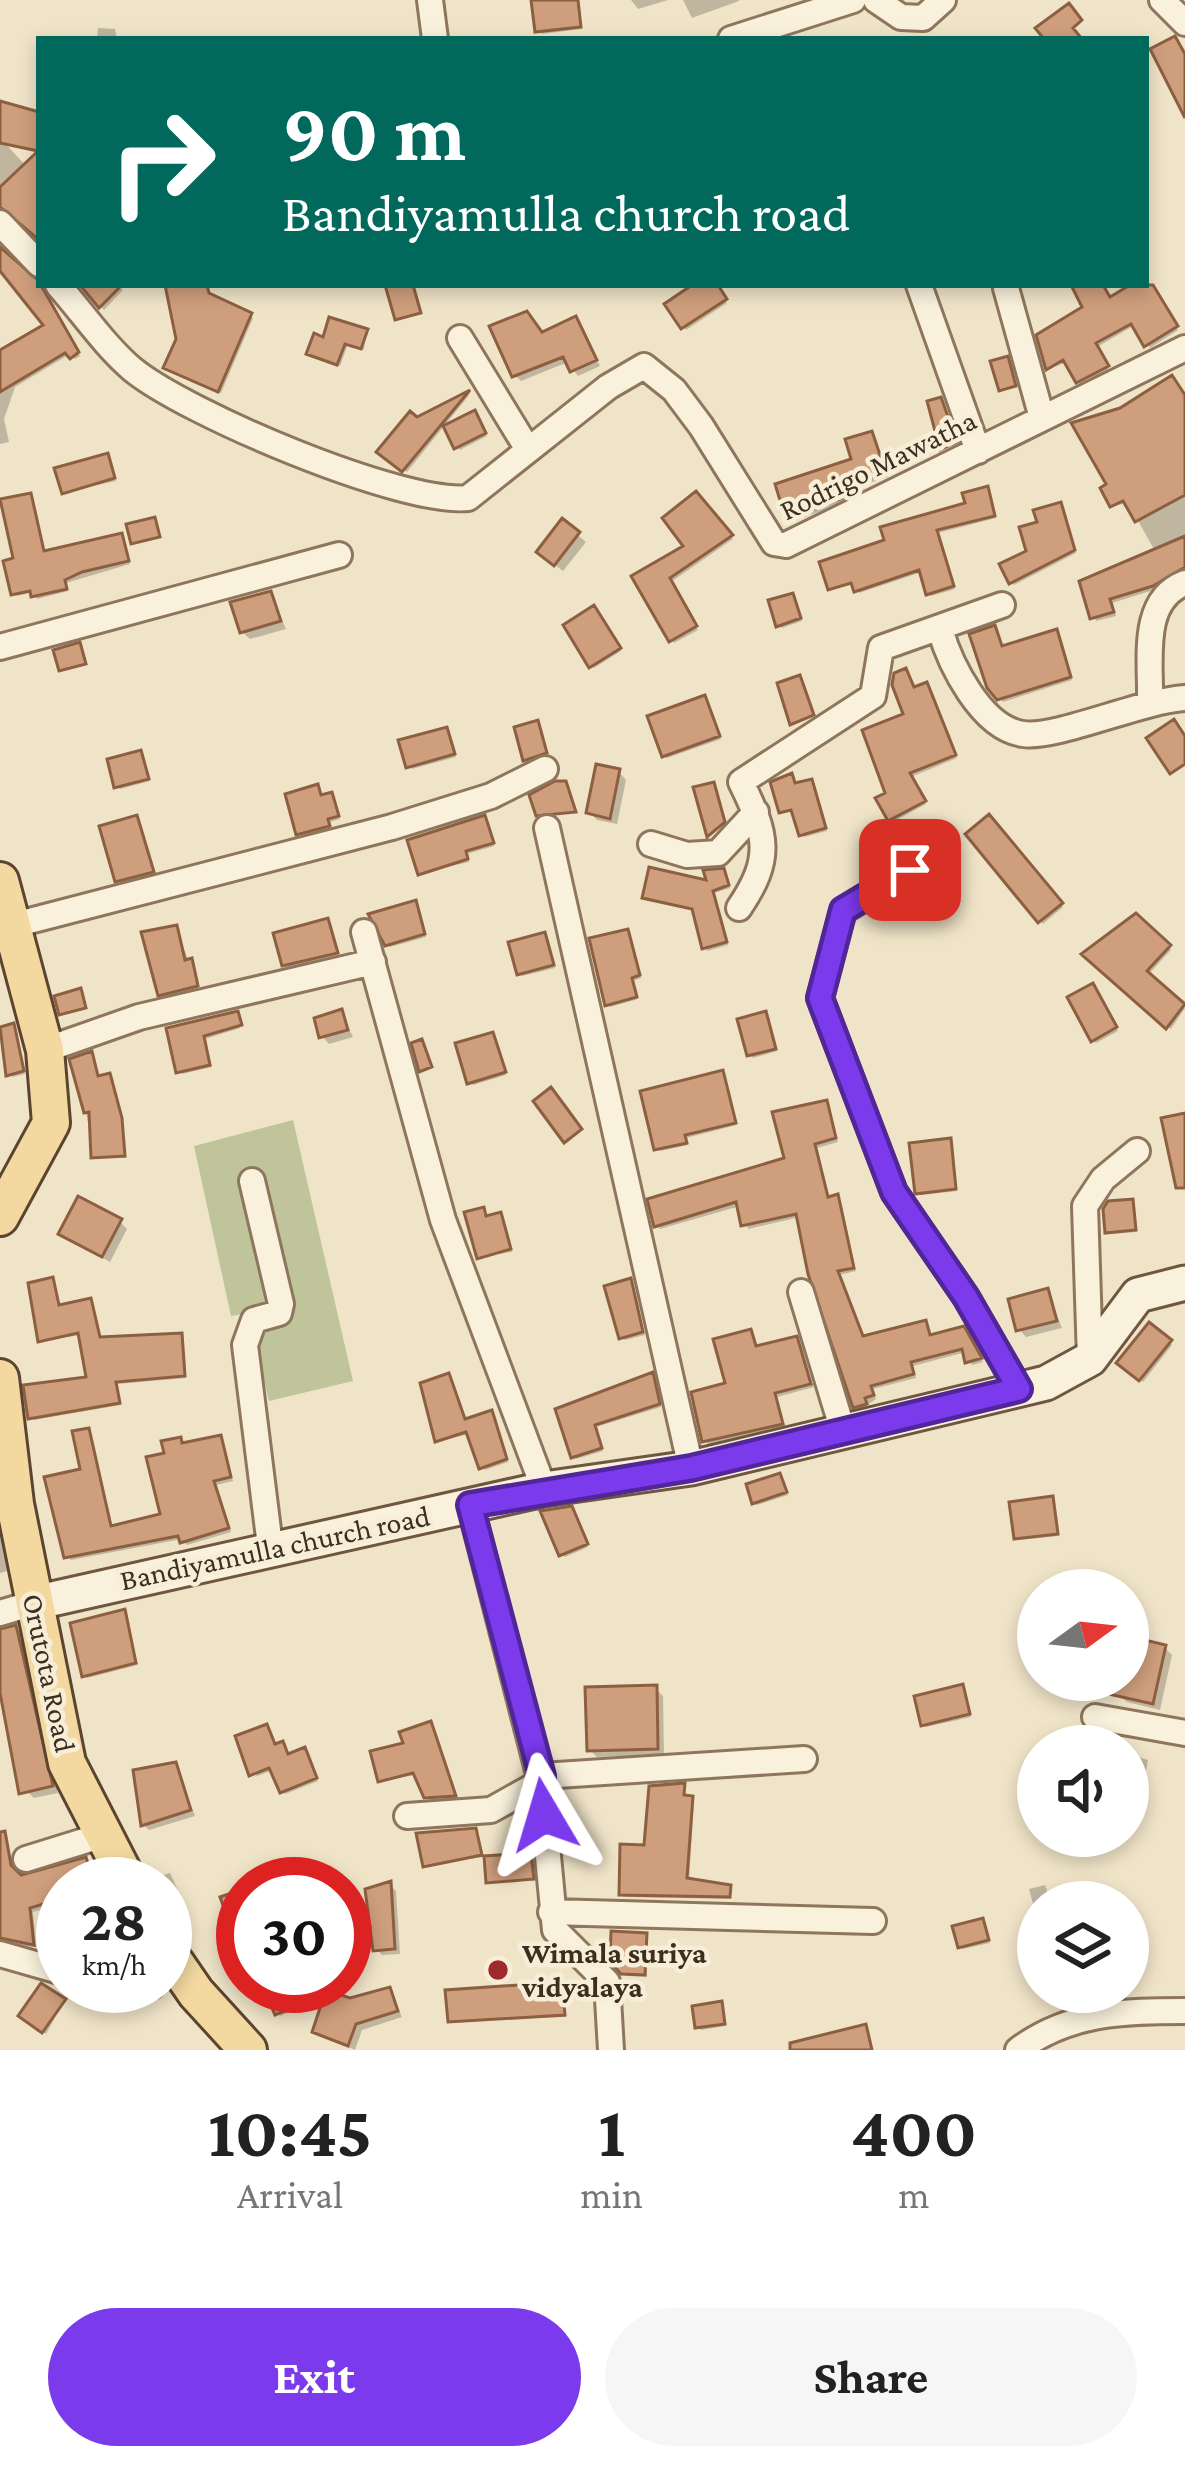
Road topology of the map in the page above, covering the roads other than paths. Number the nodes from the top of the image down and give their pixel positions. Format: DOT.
graph roads {
  1 [pos="430,0"];
  2 [pos="853,0"];
  3 [pos="876,0"];
  4 [pos="943,0"];
  5 [pos="1162,0"];
  6 [pos="772,12"];
  7 [pos="1185,23"];
  8 [pos="435,36"];
  9 [pos="736,36"];
  10 [pos="0,223"];
  11 [pos="36,262"];
  12 [pos="61,288"];
  13 [pos="921,288"];
  14 [pos="1006,288"];
  15 [pos="460,338"];
  16 [pos="1185,348"];
  17 [pos="1042,418"];
  18 [pos="527,448"];
  19 [pos="978,451"];
  20 [pos="339,555"];
  21 [pos="1185,583"];
  22 [pos="1002,605"];
  23 [pos="940,629"];
  24 [pos="0,647"];
  25 [pos="1185,698"];
  26 [pos="1150,700"];
  27 [pos="545,769"];
  28 [pos="756,812"];
  29 [pos="548,828"];
  30 [pos="651,844"];
  31 [pos="944,849"];
  32 [pos="0,881"];
  33 [pos="739,908"];
  34 [pos="10,926"];
  35 [pos="364,932"];
  36 [pos="373,962"];
  37 [pos="44,1050"];
  38 [pos="1137,1151"];
  39 [pos="252,1181"];
  40 [pos="0,1214"];
  41 [pos="1185,1282"];
  42 [pos="801,1292"];
  43 [pos="1090,1359"];
  44 [pos="0,1378"];
  45 [pos="1019,1389"];
  46 [pos="843,1431"];
  47 [pos="691,1468"];
  48 [pos="544,1489"];
  49 [pos="470,1505"];
  50 [pos="270,1546"];
  51 [pos="17,1608"];
  52 [pos="1095,1717"];
  53 [pos="1185,1732"];
  54 [pos="804,1759"];
  55 [pos="541,1779"];
  56 [pos="407,1816"];
  57 [pos="100,1836"];
  58 [pos="113,1857"];
  59 [pos="26,1859"];
  60 [pos="551,1912"];
  61 [pos="873,1921"];
  62 [pos="0,1954"];
  63 [pos="36,1964"];
  64 [pos="192,1997"];
  65 [pos="1185,2011"];
  66 [pos="248,2050"];
  67 [pos="611,2050"];
  68 [pos="1018,2050"];
  1 -- 8 [label="street"];
  2 -- 6 [label="street"];
  3 -- 4 [label="street"];
  5 -- 7 [label="street"];
  6 -- 9 [label="street"];
  10 -- 11 [label="street"];
  12 -- 18 [label="street, Rodrigo Mawatha"];
  13 -- 19 [label="street"];
  14 -- 17 [label="street"];
  15 -- 18 [label="street"];
  16 -- 17 [label="street, Rodrigo Mawatha"];
  17 -- 19 [label="street, Rodrigo Mawatha"];
  18 -- 19 [label="street, Rodrigo Mawatha"];
  20 -- 24 [label="street"];
  21 -- 26 [label="street"];
  22 -- 23 [label="street"];
  23 -- 26 [label="street"];
  23 -- 28 [label="street"];
  25 -- 26 [label="street"];
  27 -- 34 [label="street"];
  28 -- 30 [label="street"];
  28 -- 33 [label="street"];
  29 -- 47 [label="street"];
  31 -- 45 [label="street"];
  32 -- 34 [label="main road"];
  34 -- 37 [label="main road"];
  35 -- 36 [label="street"];
  36 -- 37 [label="street"];
  36 -- 48 [label="street"];
  37 -- 40 [label="main road"];
  38 -- 43 [label="street"];
  39 -- 50 [label="street"];
  41 -- 43 [label="street, Bandiyamulla church road"];
  42 -- 46 [label="street"];
  43 -- 45 [label="street, Bandiyamulla church road"];
  44 -- 51 [label="main road, Orutota Road"];
  45 -- 46 [label="street, Bandiyamulla church road"];
  46 -- 47 [label="street, Bandiyamulla church road"];
  47 -- 48 [label="street, Bandiyamulla church road"];
  48 -- 49 [label="street, Bandiyamulla church road"];
  49 -- 50 [label="street, Bandiyamulla church road"];
  49 -- 55 [label="street"];
  50 -- 51 [label="street, Bandiyamulla church road"];
  51 -- 57 [label="main road, Orutota Road"];
  52 -- 53 [label="street"];
  54 -- 55 [label="street"];
  55 -- 56 [label="street"];
  55 -- 60 [label="street"];
  57 -- 58 [label="main road, Orutota Road"];
  57 -- 59 [label="street"];
  60 -- 61 [label="street"];
  60 -- 67 [label="street"];
  62 -- 63 [label="street"];
  64 -- 66 [label="main road"];
  65 -- 68 [label="street"];
}
